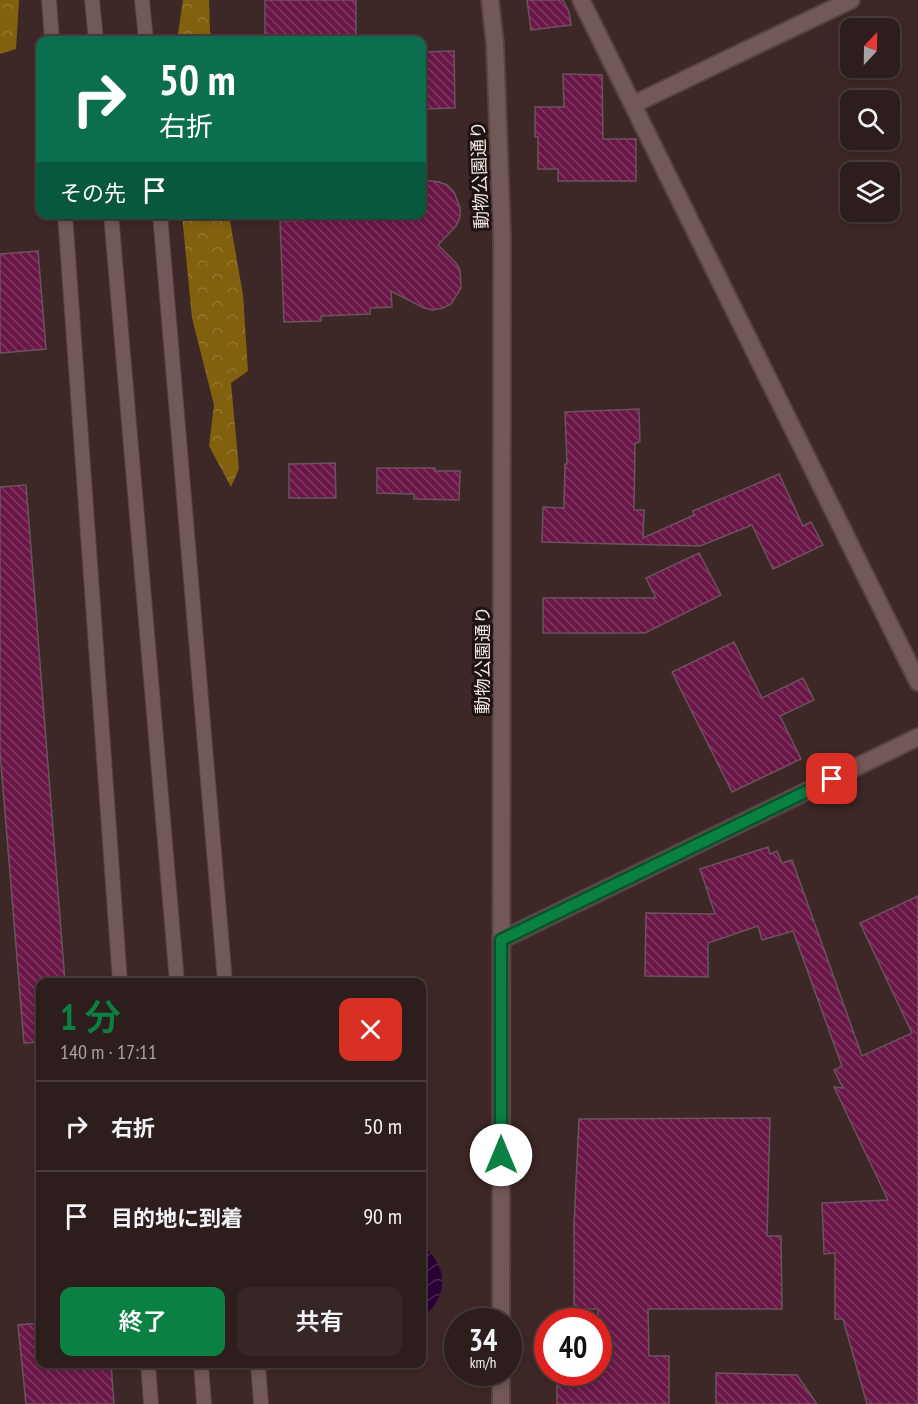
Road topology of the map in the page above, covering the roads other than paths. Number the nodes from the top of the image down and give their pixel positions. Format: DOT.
graph roads {
  1 [pos="49,0"];
  2 [pos="92,0"];
  3 [pos="142,0"];
  4 [pos="490,0"];
  5 [pos="581,0"];
  6 [pos="851,0"];
  7 [pos="52,36"];
  8 [pos="96,36"];
  9 [pos="146,36"];
  10 [pos="634,104"];
  11 [pos="65,219"];
  12 [pos="111,219"];
  13 [pos="160,219"];
  14 [pos="918,682"];
  15 [pos="918,736"];
  16 [pos="501,940"];
  17 [pos="120,978"];
  18 [pos="177,978"];
  19 [pos="225,978"];
  20 [pos="501,1308"];
  21 [pos="148,1368"];
  22 [pos="201,1368"];
  23 [pos="258,1368"];
  24 [pos="501,1386"];
  25 [pos="151,1404"];
  26 [pos="204,1404"];
  27 [pos="261,1404"];
  28 [pos="501,1404"];
  1 -- 7 [label="lane"];
  2 -- 8 [label="lane"];
  3 -- 9 [label="lane"];
  4 -- 16 [label="street, 動物公園通り"];
  5 -- 10 [label="street"];
  6 -- 10 [label="street"];
  10 -- 14 [label="street"];
  11 -- 17 [label="lane"];
  12 -- 18 [label="lane"];
  13 -- 19 [label="lane"];
  15 -- 16 [label="street"];
  16 -- 20 [label="street, 動物公園通り"];
  21 -- 25 [label="lane"];
  22 -- 26 [label="lane"];
  23 -- 27 [label="lane"];
  24 -- 28 [label="street"];
}
